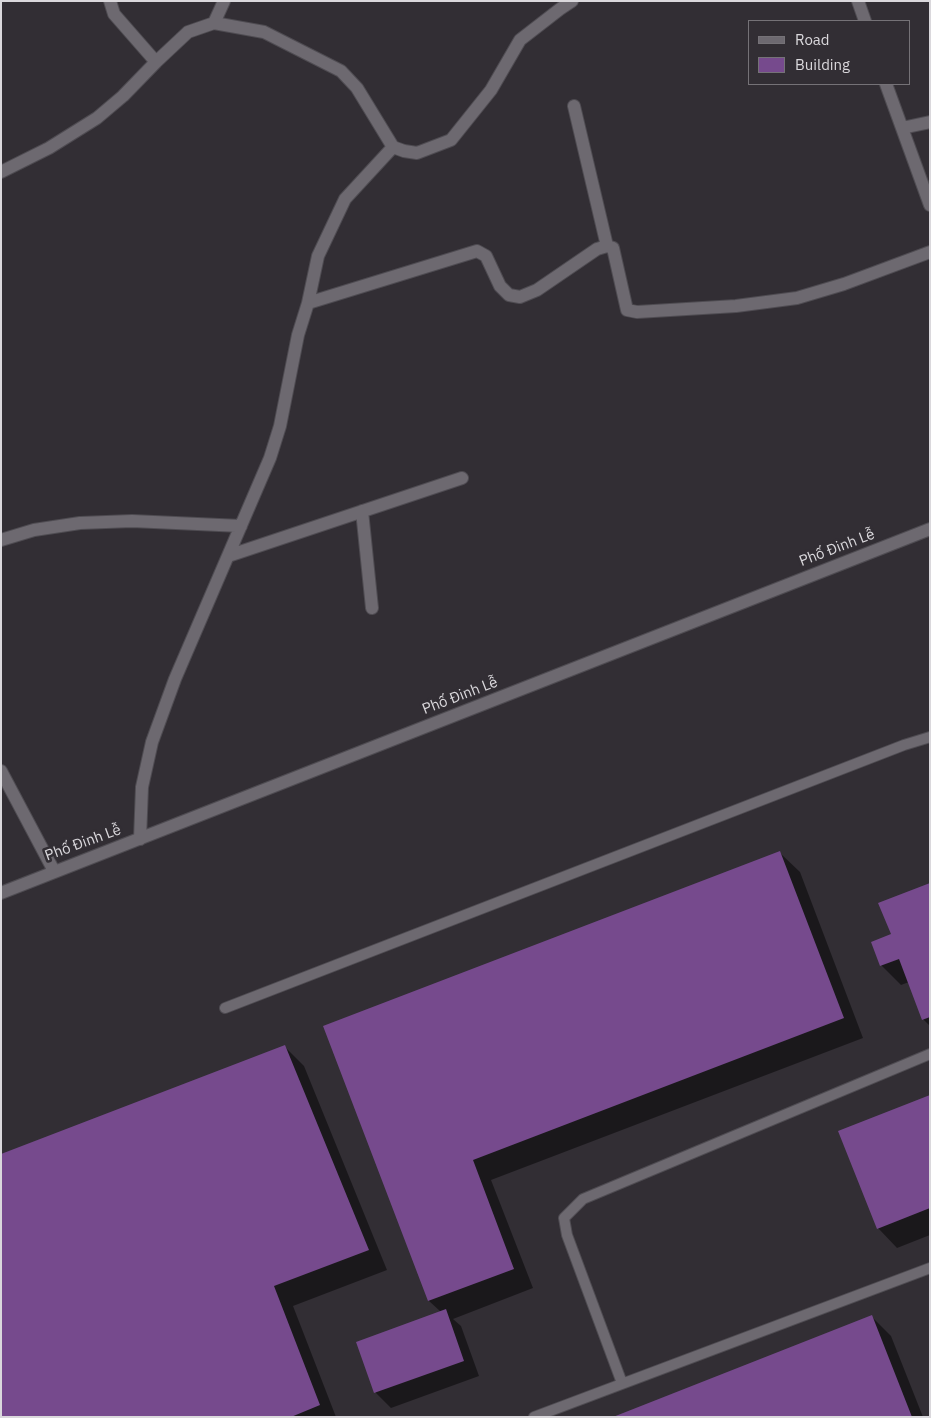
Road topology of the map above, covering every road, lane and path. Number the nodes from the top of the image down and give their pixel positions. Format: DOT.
graph roads {
  1 [pos="110,1"];
  2 [pos="224,1"];
  3 [pos="572,1"];
  4 [pos="858,1"];
  5 [pos="865,20"];
  6 [pos="214,23"];
  7 [pos="156,62"];
  8 [pos="886,85"];
  9 [pos="574,106"];
  10 [pos="930,122"];
  11 [pos="902,128"];
  12 [pos="393,147"];
  13 [pos="1,172"];
  14 [pos="930,205"];
  15 [pos="607,246"];
  16 [pos="930,252"];
  17 [pos="308,303"];
  18 [pos="462,478"];
  19 [pos="362,511"];
  20 [pos="241,526"];
  21 [pos="930,529"];
  22 [pos="1,540"];
  23 [pos="228,556"];
  24 [pos="372,608"];
  25 [pos="930,738"];
  26 [pos="1,771"];
  27 [pos="140,839"];
  28 [pos="54,871"];
  29 [pos="1,893"];
  30 [pos="225,1008"];
  31 [pos="930,1054"];
  32 [pos="930,1268"];
  33 [pos="622,1383"];
  34 [pos="534,1417"];
  1 -- 7 [label="street"];
  2 -- 6 [label="street"];
  3 -- 12 [label="street"];
  4 -- 5 [label="street"];
  6 -- 7 [label="street"];
  6 -- 12 [label="street"];
  7 -- 13 [label="street"];
  8 -- 11 [label="street"];
  9 -- 15 [label="street"];
  10 -- 11 [label="street"];
  11 -- 14 [label="street"];
  12 -- 17 [label="street"];
  15 -- 16 [label="street"];
  15 -- 17 [label="street"];
  17 -- 20 [label="street"];
  18 -- 19 [label="street"];
  19 -- 23 [label="street"];
  19 -- 24 [label="street"];
  20 -- 22 [label="street"];
  20 -- 23 [label="street"];
  21 -- 27 [label="street, Phố Đinh Lễ"];
  23 -- 27 [label="street"];
  25 -- 30 [label="lane"];
  26 -- 28 [label="street"];
  27 -- 28 [label="street, Phố Đinh Lễ"];
  28 -- 29 [label="street, Phố Đinh Lễ"];
  31 -- 33 [label="lane"];
  32 -- 33 [label="lane"];
  33 -- 34 [label="lane"];
}
